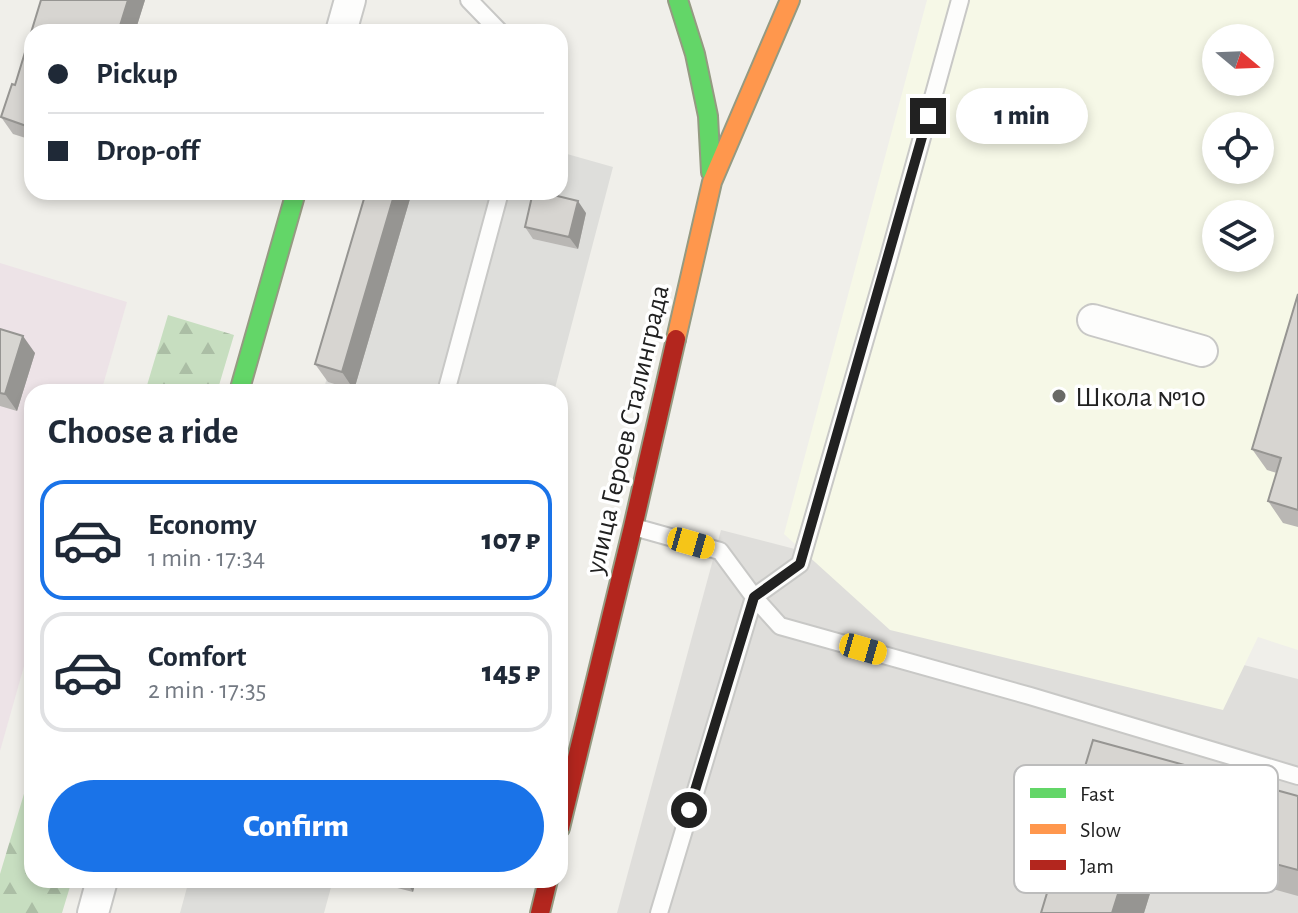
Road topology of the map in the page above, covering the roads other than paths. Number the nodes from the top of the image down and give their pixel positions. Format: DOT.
graph roads {
  1 [pos="350,0"];
  2 [pos="469,0"];
  3 [pos="678,0"];
  4 [pos="790,0"];
  5 [pos="960,0"];
  6 [pos="343,24"];
  7 [pos="492,24"];
  8 [pos="712,182"];
  9 [pos="294,200"];
  10 [pos="498,200"];
  11 [pos="1093,320"];
  12 [pos="1202,351"];
  13 [pos="241,384"];
  14 [pos="448,384"];
  15 [pos="633,527"];
  16 [pos="754,597"];
  17 [pos="1261,765"];
  18 [pos="1278,770"];
  19 [pos="1298,776"];
  20 [pos="568,795"];
  21 [pos="100,888"];
  22 [pos="546,888"];
  23 [pos="93,913"];
  24 [pos="540,913"];
  25 [pos="659,913"];
  1 -- 6 [label="street"];
  2 -- 7 [label="lane"];
  3 -- 8 [label="main road, улица Героев Сталинграда"];
  4 -- 8 [label="main road, улица Героев Сталинграда"];
  5 -- 16 [label="lane"];
  8 -- 15 [label="main road, улица Героев Сталинграда"];
  9 -- 13 [label="main road"];
  10 -- 14 [label="lane"];
  11 -- 12 [label="street"];
  15 -- 16 [label="lane"];
  15 -- 20 [label="main road, улица Героев Сталинграда"];
  16 -- 17 [label="lane"];
  16 -- 25 [label="lane"];
  18 -- 19 [label="lane"];
  21 -- 23 [label="street"];
  22 -- 24 [label="main road"];
}
